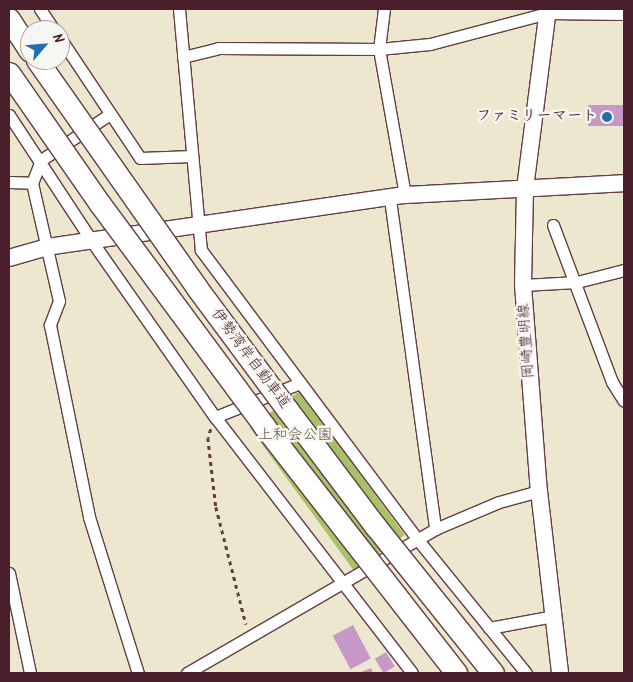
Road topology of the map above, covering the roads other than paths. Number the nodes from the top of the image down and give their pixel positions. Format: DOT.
graph roads {
  1 [pos="40,9"];
  2 [pos="178,9"];
  3 [pos="384,9"];
  4 [pos="547,11"];
  5 [pos="624,14"];
  6 [pos="9,19"];
  7 [pos="47,20"];
  8 [pos="20,36"];
  9 [pos="379,49"];
  10 [pos="70,53"];
  11 [pos="183,57"];
  12 [pos="44,70"];
  13 [pos="9,73"];
  14 [pos="110,114"];
  15 [pos="9,115"];
  16 [pos="192,156"];
  17 [pos="41,160"];
  18 [pos="9,182"];
  19 [pos="32,183"];
  20 [pos="624,183"];
  21 [pos="525,189"];
  22 [pos="397,197"];
  23 [pos="554,225"];
  24 [pos="199,227"];
  25 [pos="93,243"];
  26 [pos="46,247"];
  27 [pos="9,258"];
  28 [pos="624,270"];
  29 [pos="577,282"];
  30 [pos="524,285"];
  31 [pos="300,382"];
  32 [pos="624,401"];
  33 [pos="215,417"];
  34 [pos="539,491"];
  35 [pos="435,529"];
  36 [pos="418,540"];
  37 [pos="9,573"];
  38 [pos="342,582"];
  39 [pos="553,616"];
  40 [pos="489,628"];
  41 [pos="30,673"];
  42 [pos="138,673"];
  43 [pos="187,673"];
  44 [pos="412,673"];
  45 [pos="456,673"];
  46 [pos="493,673"];
  47 [pos="526,673"];
  48 [pos="560,673"];
  1 -- 7 [label="street"];
  2 -- 11 [label="street"];
  3 -- 9 [label="street"];
  4 -- 5 [label="street"];
  4 -- 9 [label="street"];
  4 -- 21 [label="main road, 岡崎豊明線"];
  6 -- 8 [label="highway"];
  9 -- 11 [label="street"];
  9 -- 22 [label="street"];
  10 -- 14 [label="street"];
  11 -- 16 [label="street"];
  12 -- 46 [label="highway, 伊勢湾岸自動車道, bridge"];
  13 -- 45 [label="highway, 伊勢湾岸自動車道, bridge"];
  14 -- 16 [label="street"];
  14 -- 17 [label="street"];
  15 -- 17 [label="street"];
  16 -- 24 [label="street"];
  17 -- 19 [label="street"];
  17 -- 25 [label="street"];
  18 -- 19 [label="street"];
  19 -- 26 [label="street"];
  20 -- 21 [label="main road"];
  21 -- 22 [label="main road"];
  21 -- 30 [label="main road, 岡崎豊明線"];
  22 -- 24 [label="main road"];
  22 -- 35 [label="street"];
  23 -- 29 [label="street"];
  24 -- 25 [label="main road"];
  24 -- 31 [label="street"];
  25 -- 26 [label="main road"];
  25 -- 33 [label="street"];
  26 -- 27 [label="main road"];
  26 -- 42 [label="street"];
  28 -- 29 [label="street"];
  29 -- 30 [label="street"];
  29 -- 32 [label="street"];
  30 -- 34 [label="main road, 岡崎豊明線"];
  31 -- 33 [label="street"];
  31 -- 36 [label="street"];
  33 -- 38 [label="street"];
  34 -- 35 [label="street"];
  34 -- 39 [label="main road, 岡崎豊明線"];
  35 -- 36 [label="street"];
  36 -- 38 [label="street"];
  36 -- 40 [label="street"];
  37 -- 41 [label="street"];
  38 -- 43 [label="street"];
  38 -- 44 [label="street"];
  39 -- 40 [label="street"];
  39 -- 48 [label="main road, 岡崎豊明線"];
  40 -- 47 [label="street"];
}
